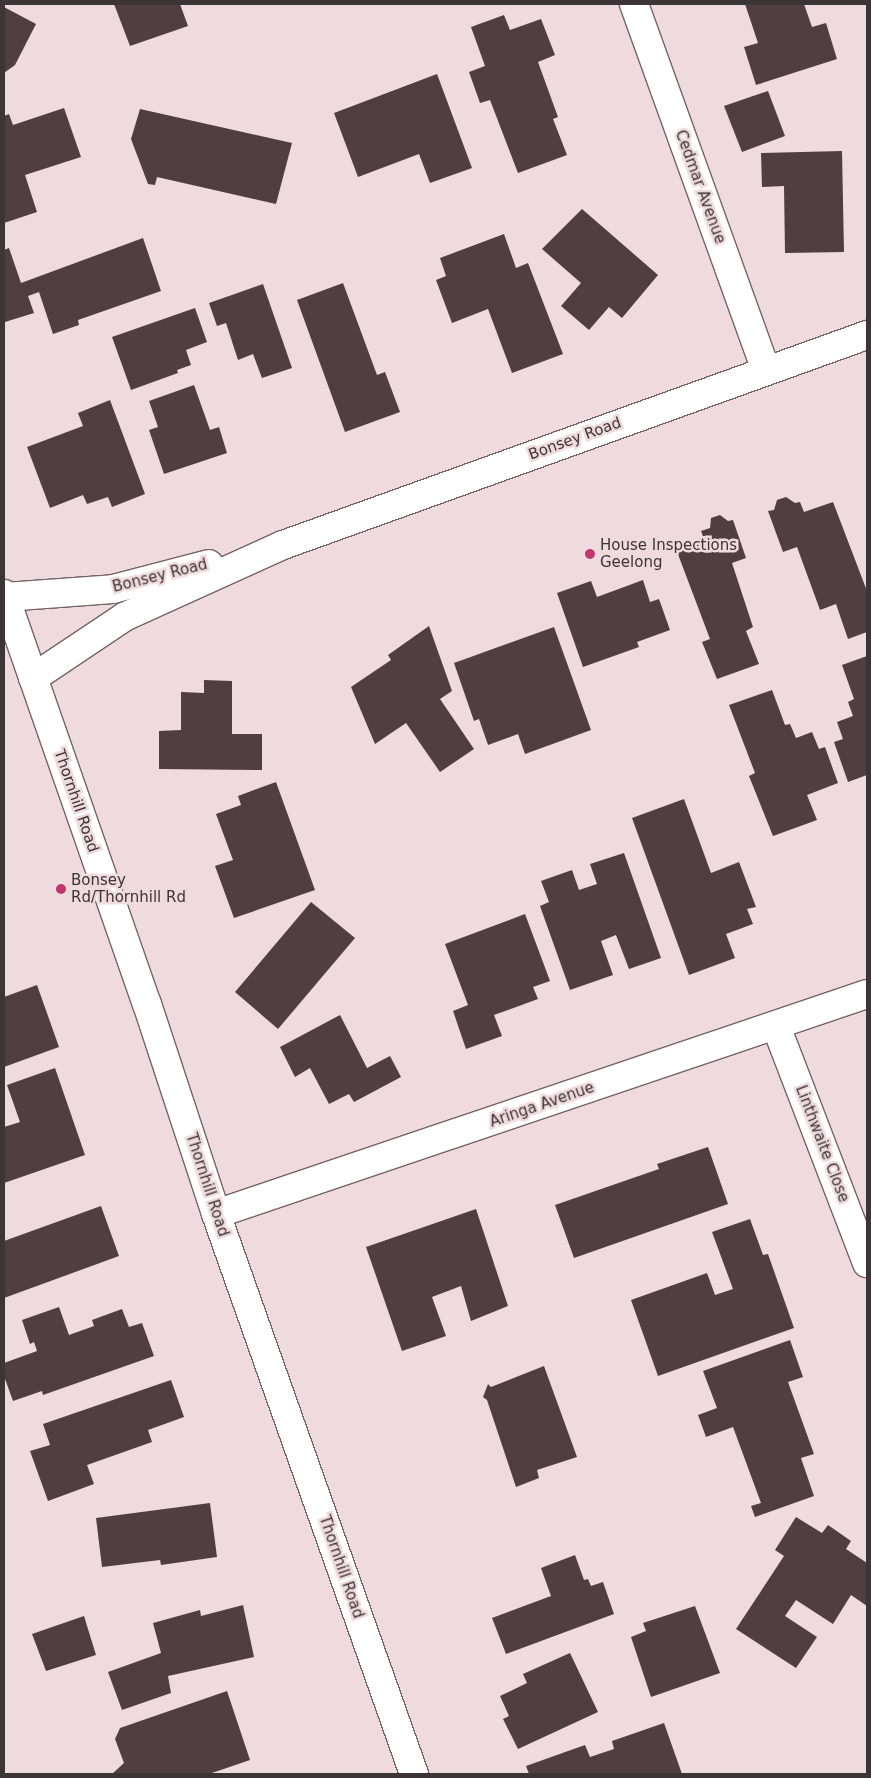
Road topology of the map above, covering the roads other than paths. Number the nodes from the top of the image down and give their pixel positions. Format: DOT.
graph roads {
  1 [pos="634,4"];
  2 [pos="867,335"];
  3 [pos="766,371"];
  4 [pos="282,545"];
  5 [pos="4,596"];
  6 [pos="33,678"];
  7 [pos="867,994"];
  8 [pos="776,1026"];
  9 [pos="216,1214"];
  10 [pos="867,1263"];
  11 [pos="414,1774"];
  1 -- 3 [label="street, Cedmar Avenue"];
  2 -- 3 [label="street, Bonsey Road"];
  3 -- 4 [label="street, Bonsey Road"];
  4 -- 5 [label="street, Bonsey Road"];
  4 -- 6 [label="street, Bonsey Road"];
  5 -- 6 [label="street, Thornhill Road"];
  6 -- 9 [label="street, Thornhill Road"];
  7 -- 8 [label="street, Aringa Avenue"];
  8 -- 9 [label="street, Aringa Avenue"];
  8 -- 10 [label="street, Linthwaite Close"];
  9 -- 11 [label="street, Thornhill Road"];
}
